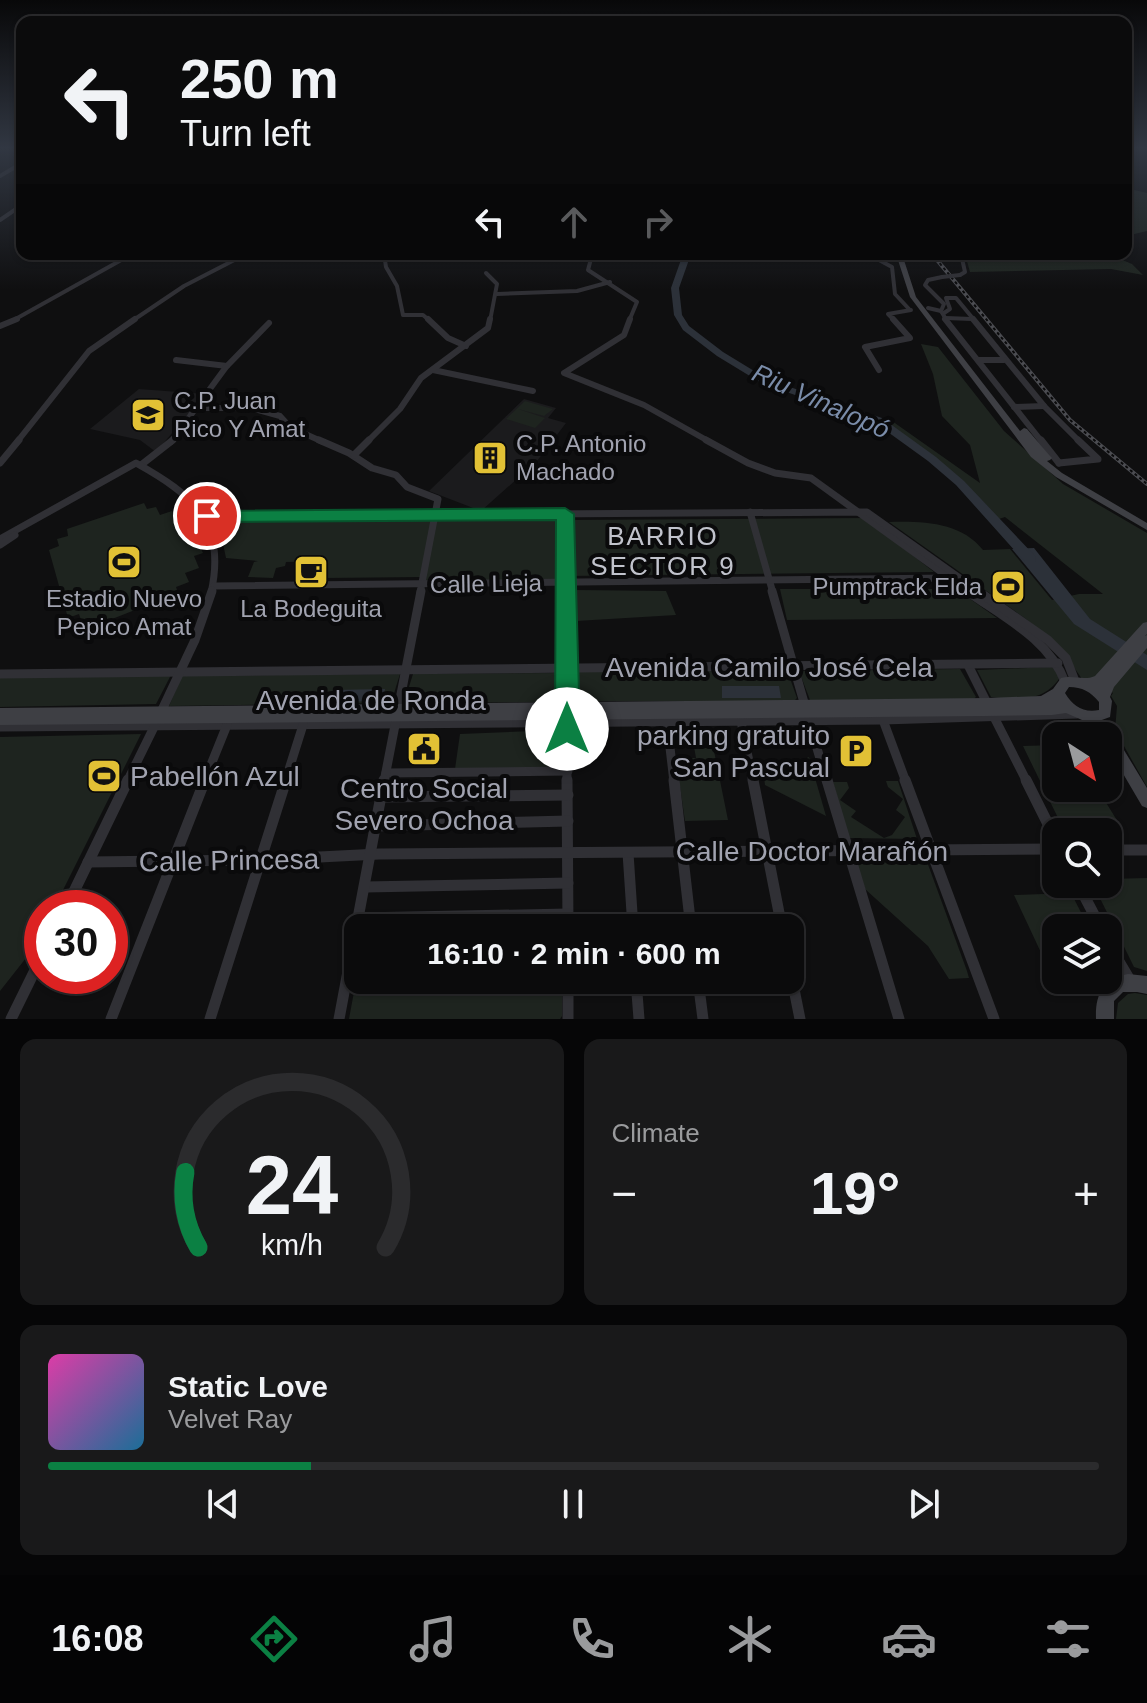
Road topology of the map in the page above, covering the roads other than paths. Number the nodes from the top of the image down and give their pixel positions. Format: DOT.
graph roads {
  1 [pos="122,260"];
  2 [pos="234,260"];
  3 [pos="385,260"];
  4 [pos="591,260"];
  5 [pos="879,260"];
  6 [pos="901,260"];
  7 [pos="907,260"];
  8 [pos="962,260"];
  9 [pos="486,273"];
  10 [pos="610,282"];
  11 [pos="497,294"];
  12 [pos="943,317"];
  13 [pos="972,319"];
  14 [pos="269,323"];
  15 [pos="0,326"];
  16 [pos="466,346"];
  17 [pos="176,360"];
  18 [pos="978,360"];
  19 [pos="1004,360"];
  20 [pos="227,366"];
  21 [pos="433,370"];
  22 [pos="879,370"];
  23 [pos="533,391"];
  24 [pos="1044,406"];
  25 [pos="1014,407"];
  26 [pos="198,408"];
  27 [pos="354,455"];
  28 [pos="0,463"];
  29 [pos="138,464"];
  30 [pos="1058,465"];
  31 [pos="750,512"];
  32 [pos="858,512"];
  33 [pos="565,514"];
  34 [pos="435,515"];
  35 [pos="207,516"];
  36 [pos="1147,520"];
  37 [pos="1147,527"];
  38 [pos="0,539"];
  39 [pos="0,545"];
  40 [pos="951,578"];
  41 [pos="769,581"];
  42 [pos="567,584"];
  43 [pos="421,585"];
  44 [pos="214,586"];
  45 [pos="1147,626"];
  46 [pos="1147,640"];
  47 [pos="1058,663"];
  48 [pos="968,665"];
  49 [pos="793,666"];
  50 [pos="567,668"];
  51 [pos="405,670"];
  52 [pos="179,673"];
  53 [pos="0,674"];
  54 [pos="1085,686"];
  55 [pos="987,703"];
  56 [pos="806,712"];
  57 [pos="1077,712"];
  58 [pos="0,713"];
  59 [pos="567,715"];
  60 [pos="398,716"];
  61 [pos="1102,716"];
  62 [pos="157,719"];
  63 [pos="995,719"];
  64 [pos="0,720"];
  65 [pos="883,720"];
  66 [pos="741,721"];
  67 [pos="667,722"];
  68 [pos="1089,722"];
  69 [pos="1104,722"];
  70 [pos="227,725"];
  71 [pos="303,725"];
  72 [pos="0,727"];
  73 [pos="1122,761"];
  74 [pos="568,771"];
  75 [pos="386,773"];
  76 [pos="568,795"];
  77 [pos="382,797"];
  78 [pos="1147,801"];
  79 [pos="1045,818"];
  80 [pos="568,821"];
  81 [pos="376,826"];
  82 [pos="1042,849"];
  83 [pos="931,850"];
  84 [pos="1122,850"];
  85 [pos="1147,850"];
  86 [pos="766,851"];
  87 [pos="848,851"];
  88 [pos="682,852"];
  89 [pos="568,853"];
  90 [pos="628,853"];
  91 [pos="370,857"];
  92 [pos="260,860"];
  93 [pos="174,861"];
  94 [pos="88,862"];
  95 [pos="568,883"];
  96 [pos="365,887"];
  97 [pos="75,890"];
  98 [pos="360,914"];
  99 [pos="568,914"];
  100 [pos="632,914"];
  101 [pos="689,914"];
  102 [pos="779,914"];
  103 [pos="1122,970"];
  104 [pos="1139,984"];
  105 [pos="24,993"];
  106 [pos="344,994"];
  107 [pos="568,994"];
  108 [pos="637,994"];
  109 [pos="700,994"];
  110 [pos="795,994"];
  111 [pos="11,1019"];
  112 [pos="111,1019"];
  113 [pos="210,1019"];
  114 [pos="339,1019"];
  115 [pos="568,1019"];
  116 [pos="639,1019"];
  117 [pos="703,1019"];
  118 [pos="800,1019"];
  119 [pos="899,1019"];
  120 [pos="994,1019"];
  121 [pos="1105,1019"];
  1 -- 15 [label="street"];
  2 -- 28 [label="street"];
  3 -- 16 [label="street"];
  4 -- 10 [label="street"];
  5 -- 22 [label="street"];
  6 -- 37 [label="street"];
  7 -- 12 [label="street"];
  8 -- 12 [label="street, bridge"];
  9 -- 11 [label="street"];
  10 -- 11 [label="street"];
  10 -- 32 [label="street"];
  11 -- 16 [label="street"];
  12 -- 13 [label="street"];
  12 -- 13 [label="street"];
  12 -- 18 [label="street"];
  12 -- 30 [label="street"];
  13 -- 19 [label="street"];
  14 -- 20 [label="street"];
  16 -- 21 [label="street"];
  17 -- 20 [label="street"];
  18 -- 19 [label="street"];
  18 -- 25 [label="street"];
  19 -- 24 [label="street"];
  20 -- 26 [label="street"];
  21 -- 23 [label="street"];
  21 -- 27 [label="street"];
  24 -- 25 [label="street"];
  24 -- 30 [label="street"];
  25 -- 30 [label="street"];
  26 -- 27 [label="street"];
  26 -- 29 [label="street"];
  27 -- 34 [label="street"];
  29 -- 35 [label="street"];
  29 -- 38 [label="street"];
  29 -- 39 [label="street"];
  30 -- 36 [label="street"];
  31 -- 32 [label="street"];
  31 -- 33 [label="street"];
  31 -- 41 [label="street"];
  32 -- 40 [label="street"];
  32 -- 54 [label="street"];
  33 -- 34 [label="street"];
  33 -- 42 [label="street"];
  34 -- 35 [label="street"];
  34 -- 43 [label="street"];
  35 -- 44 [label="street"];
  40 -- 41 [label="street, Calle Lieja"];
  40 -- 47 [label="street"];
  41 -- 42 [label="street, Calle Lieja"];
  41 -- 49 [label="street"];
  42 -- 43 [label="street, Calle Lieja"];
  42 -- 50 [label="street"];
  43 -- 44 [label="street, Calle Lieja"];
  43 -- 51 [label="street"];
  44 -- 52 [label="street"];
  45 -- 54 [label="street"];
  46 -- 54 [label="street"];
  47 -- 48 [label="street, Avenida Camilo José Cela"];
  47 -- 54 [label="street"];
  48 -- 49 [label="street, Avenida Camilo José Cela"];
  48 -- 55 [label="street"];
  49 -- 50 [label="street, Avenida Camilo José Cela"];
  49 -- 56 [label="street"];
  50 -- 51 [label="street, Avenida Camilo José Cela"];
  50 -- 59 [label="street"];
  51 -- 52 [label="street, Avenida Camilo José Cela"];
  51 -- 60 [label="street"];
  52 -- 53 [label="street, Avenida Camilo José Cela"];
  52 -- 62 [label="street"];
  54 -- 55 [label="street, Avenida de Ronda"];
  54 -- 57 [label="street"];
  54 -- 61 [label="street"];
  55 -- 56 [label="street, Avenida de Ronda"];
  56 -- 57 [label="street, Avenida de Ronda"];
  56 -- 59 [label="street, Avenida de Ronda"];
  56 -- 65 [label="street, Avenida de Ronda"];
  56 -- 66 [label="street, Avenida de Ronda"];
  56 -- 87 [label="street"];
  57 -- 61 [label="street"];
  57 -- 63 [label="street, Avenida de Ronda"];
  57 -- 68 [label="street"];
  58 -- 62 [label="street, Avenida de Ronda"];
  59 -- 60 [label="street, Avenida de Ronda"];
  59 -- 67 [label="street, Avenida de Ronda"];
  59 -- 74 [label="street"];
  60 -- 62 [label="street, Avenida de Ronda"];
  60 -- 71 [label="street, Avenida de Ronda"];
  60 -- 75 [label="street"];
  61 -- 69 [label="street"];
  62 -- 64 [label="street, Avenida de Ronda"];
  62 -- 70 [label="street, Avenida de Ronda"];
  62 -- 72 [label="street, Avenida de Ronda"];
  62 -- 94 [label="street"];
  63 -- 65 [label="street, Avenida de Ronda"];
  63 -- 79 [label="street"];
  65 -- 83 [label="street"];
  66 -- 67 [label="street, Avenida de Ronda"];
  66 -- 86 [label="street"];
  67 -- 88 [label="street"];
  70 -- 71 [label="street, Avenida de Ronda"];
  70 -- 93 [label="street"];
  71 -- 92 [label="street"];
  73 -- 78 [label="street"];
  74 -- 75 [label="street"];
  74 -- 76 [label="street"];
  75 -- 77 [label="street"];
  76 -- 77 [label="street"];
  76 -- 80 [label="street"];
  77 -- 81 [label="street"];
  80 -- 81 [label="street"];
  80 -- 89 [label="street"];
  81 -- 91 [label="street"];
  82 -- 83 [label="street, Calle Doctor Marañón"];
  83 -- 87 [label="street, Calle Doctor Marañón"];
  83 -- 120 [label="street"];
  84 -- 85 [label="street"];
  86 -- 87 [label="street, Calle Doctor Marañón"];
  86 -- 88 [label="street, Calle Doctor Marañón"];
  86 -- 102 [label="street"];
  87 -- 119 [label="street"];
  88 -- 90 [label="street, Calle Doctor Marañón"];
  88 -- 101 [label="street"];
  89 -- 90 [label="street, Calle Doctor Marañón"];
  89 -- 91 [label="street, Calle Princesa"];
  89 -- 95 [label="street"];
  90 -- 100 [label="street"];
  91 -- 92 [label="street, Calle Princesa"];
  91 -- 96 [label="street"];
  92 -- 93 [label="street, Calle Princesa"];
  92 -- 113 [label="street"];
  93 -- 94 [label="street, Calle Princesa"];
  93 -- 112 [label="street"];
  94 -- 97 [label="street"];
  95 -- 96 [label="street"];
  95 -- 99 [label="street"];
  96 -- 98 [label="street"];
  103 -- 104 [label="street"];
  104 -- 121 [label="street"];
  105 -- 111 [label="street"];
  106 -- 114 [label="street"];
  107 -- 115 [label="street"];
  108 -- 116 [label="street"];
  109 -- 117 [label="street"];
  110 -- 118 [label="street"];
}
